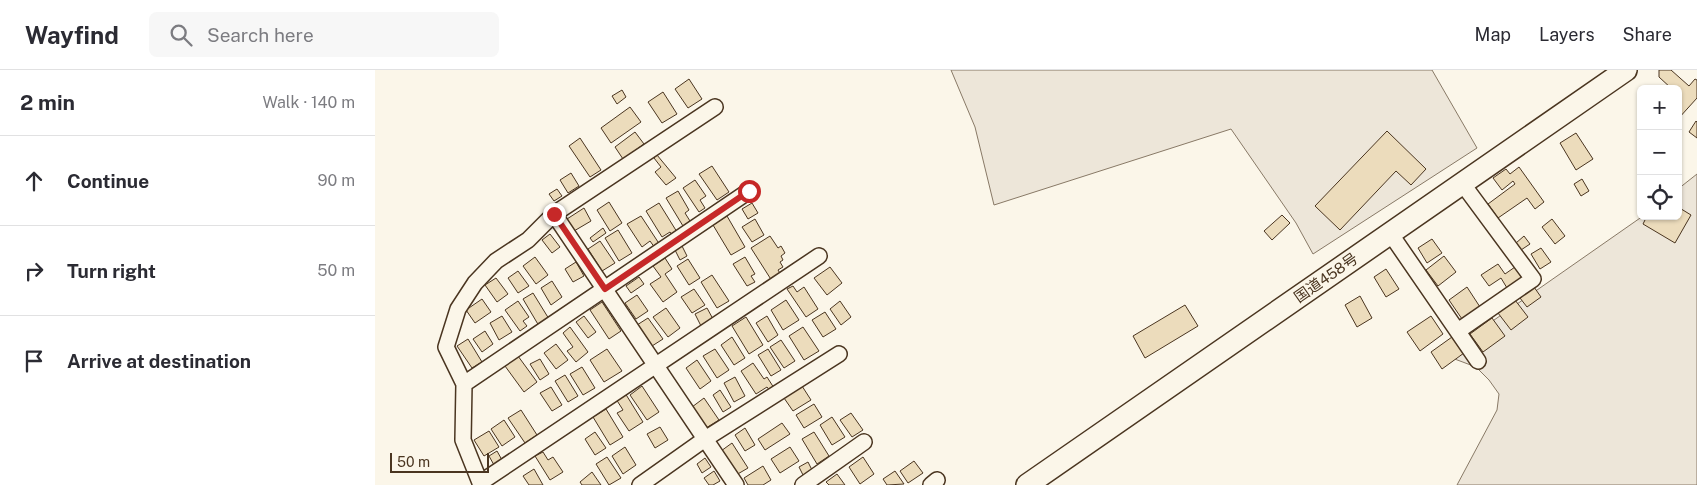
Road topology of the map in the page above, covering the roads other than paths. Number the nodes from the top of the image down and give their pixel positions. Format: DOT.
graph roads {
  1 [pos="1626,70"];
  2 [pos="715,106"];
  3 [pos="1462,183"];
  4 [pos="749,191"];
  5 [pos="554,214"];
  6 [pos="1390,233"];
  7 [pos="819,256"];
  8 [pos="605,289"];
  9 [pos="1458,331"];
  10 [pos="839,354"];
  11 [pos="1478,361"];
  12 [pos="656,364"];
  13 [pos="464,384"];
  14 [pos="705,439"];
  15 [pos="864,442"];
  16 [pos="481,484"];
  17 [pos="640,485"];
  18 [pos="736,485"];
  19 [pos="803,485"];
  20 [pos="1027,485"];
  1 -- 3 [label="highway, 国道458号"];
  2 -- 5 [label="street"];
  3 -- 6 [label="highway, 国道458号"];
  3 -- 9 [label="street"];
  4 -- 8 [label="street"];
  5 -- 8 [label="street"];
  5 -- 13 [label="street"];
  6 -- 9 [label="street"];
  6 -- 20 [label="highway, 国道458号"];
  7 -- 12 [label="street"];
  8 -- 12 [label="street"];
  8 -- 13 [label="street"];
  9 -- 11 [label="street"];
  10 -- 14 [label="street"];
  12 -- 14 [label="street"];
  12 -- 16 [label="street"];
  13 -- 16 [label="street"];
  14 -- 17 [label="street"];
  14 -- 18 [label="street"];
  15 -- 19 [label="street"];
}
